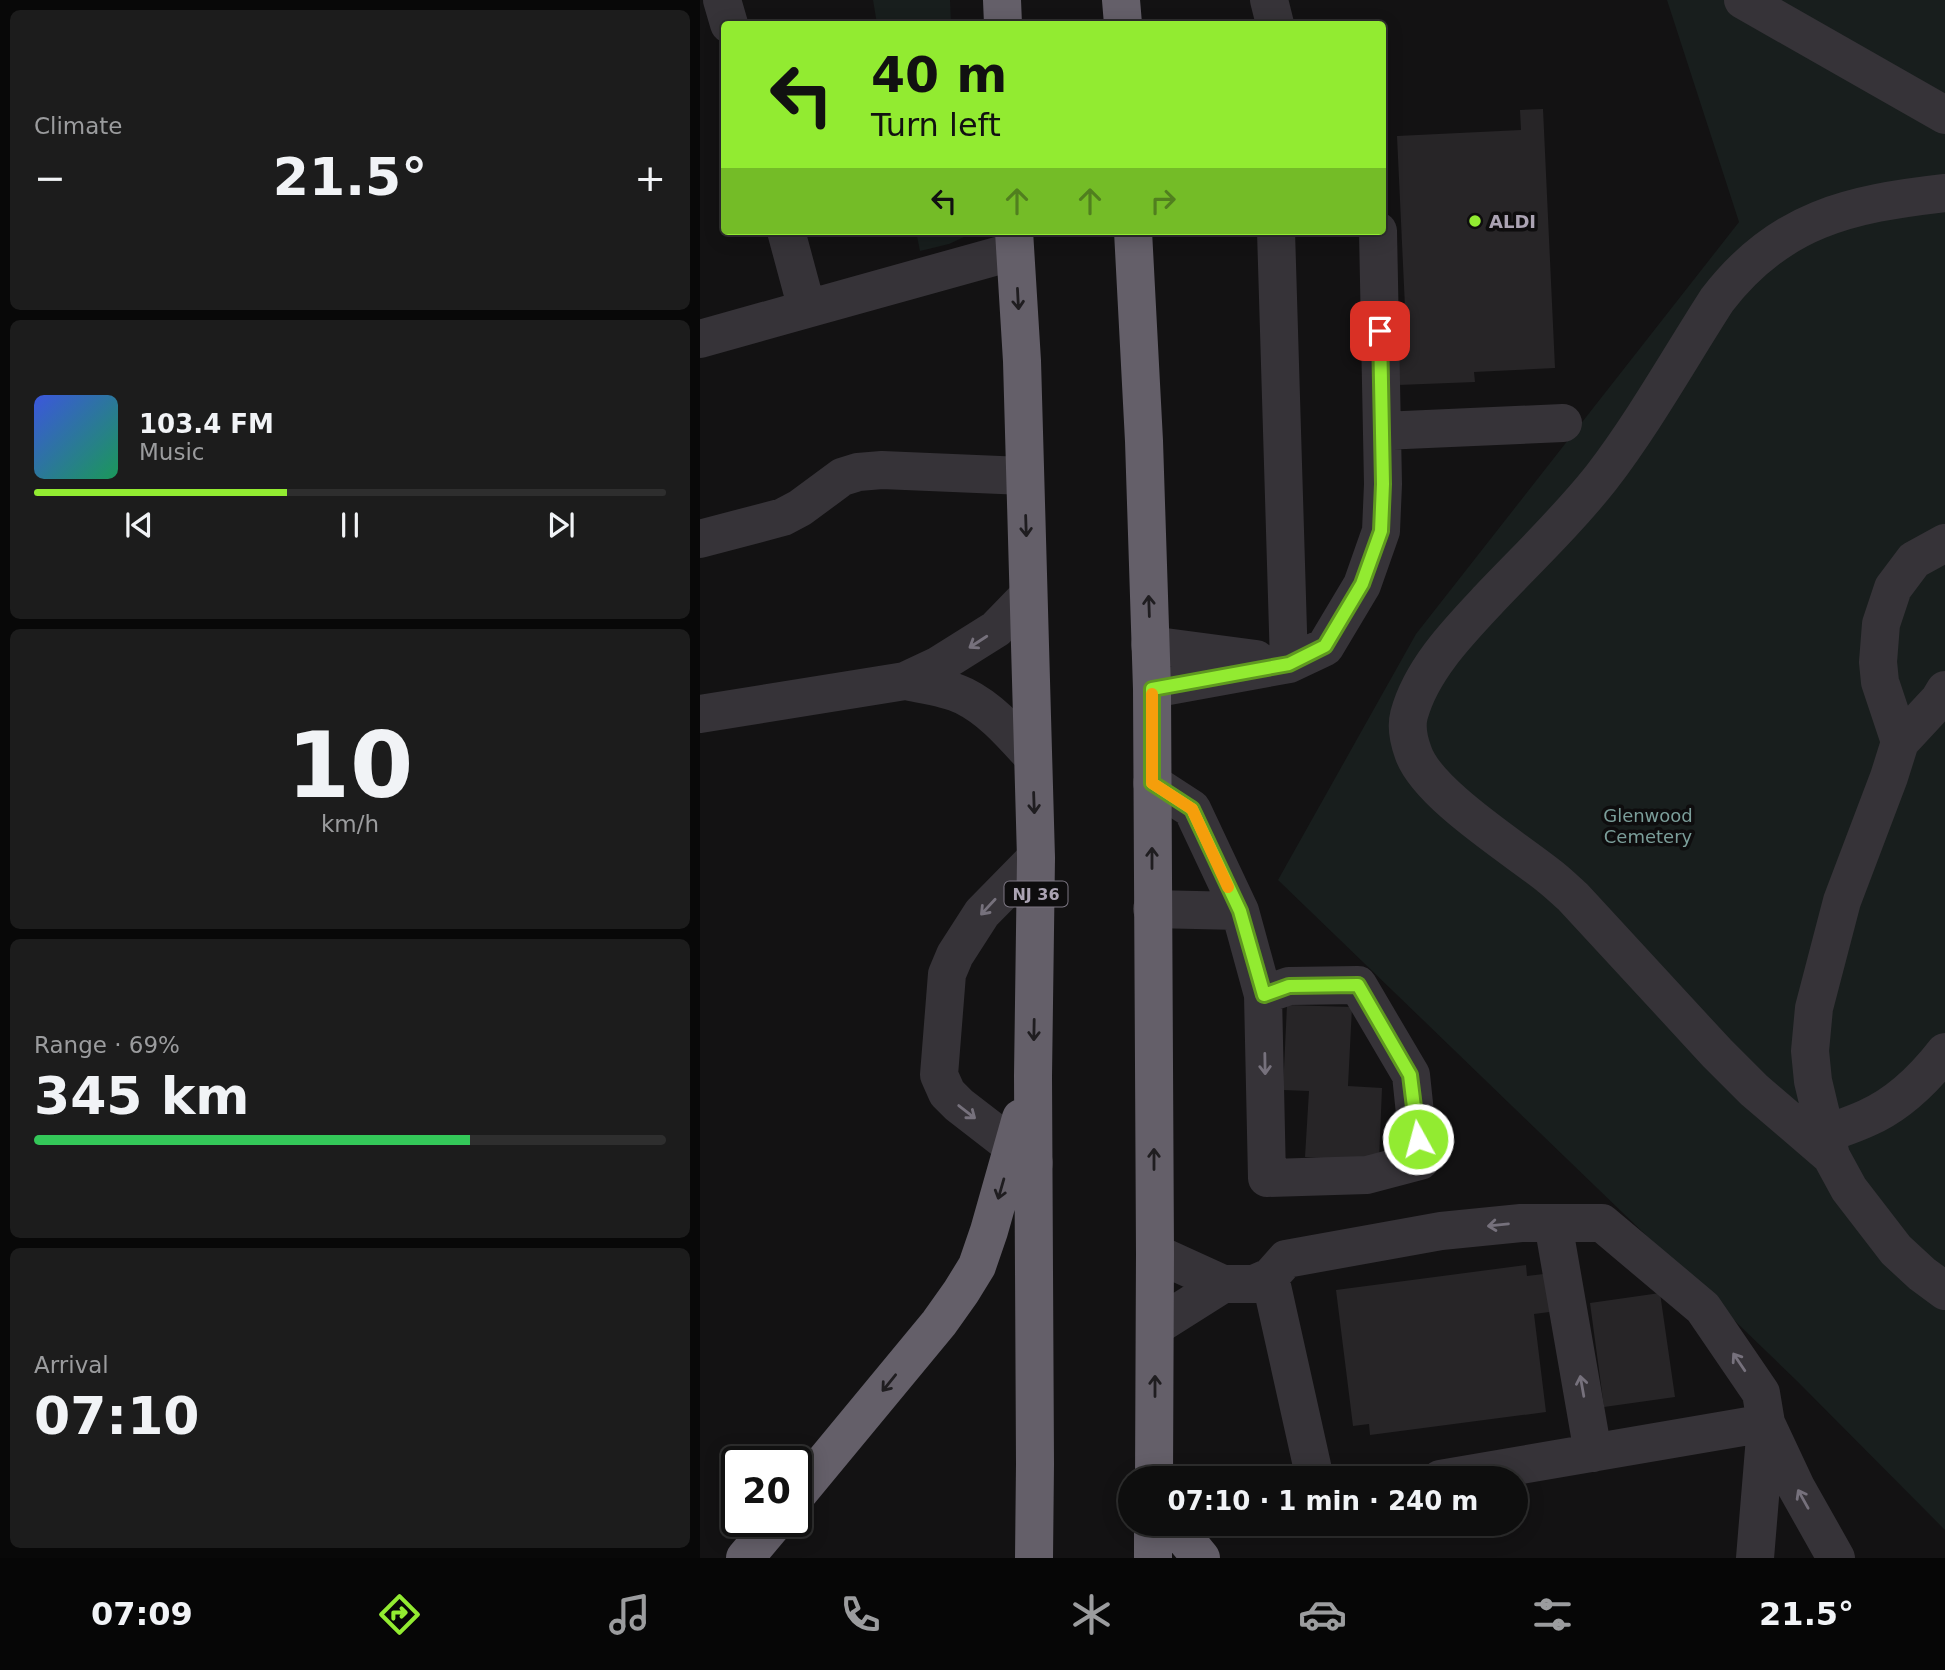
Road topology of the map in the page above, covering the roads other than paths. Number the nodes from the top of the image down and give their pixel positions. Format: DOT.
graph roads {
  1 [pos="722,0"];
  2 [pos="1002,0"];
  3 [pos="1121,0"];
  4 [pos="1269,0"];
  5 [pos="1743,0"];
  6 [pos="728,21"];
  7 [pos="1003,21"];
  8 [pos="1122,21"];
  9 [pos="1274,21"];
  10 [pos="1945,115"];
  11 [pos="1945,193"];
  12 [pos="787,235"];
  13 [pos="1133,235"];
  14 [pos="1276,235"];
  15 [pos="1378,235"];
  16 [pos="1015,241"];
  17 [pos="807,309"];
  18 [pos="700,339"];
  19 [pos="1563,423"];
  20 [pos="1382,431"];
  21 [pos="1025,476"];
  22 [pos="700,539"];
  23 [pos="1945,543"];
  24 [pos="1028,596"];
  25 [pos="1150,645"];
  26 [pos="1289,664"];
  27 [pos="905,681"];
  28 [pos="1152,689"];
  29 [pos="1945,690"];
  30 [pos="700,714"];
  31 [pos="1900,742"];
  32 [pos="1032,757"];
  33 [pos="1152,783"];
  34 [pos="1036,859"];
  35 [pos="1152,909"];
  36 [pos="1240,911"];
  37 [pos="1264,995"];
  38 [pos="1945,1052"];
  39 [pos="1829,1145"];
  40 [pos="1023,1155"];
  41 [pos="1553,1223"];
  42 [pos="1155,1253"];
  43 [pos="1278,1268"];
  44 [pos="1223,1284"];
  45 [pos="1945,1291"];
  46 [pos="1155,1327"];
  47 [pos="1766,1423"];
  48 [pos="1155,1437"];
  49 [pos="1593,1453"];
  50 [pos="1154,1466"];
  51 [pos="1161,1466"];
  52 [pos="1313,1466"];
  53 [pos="1516,1466"];
  54 [pos="812,1477"];
  55 [pos="1153,1536"];
  56 [pos="1183,1536"];
  57 [pos="763,1537"];
  58 [pos="745,1558"];
  59 [pos="1034,1558"];
  60 [pos="1153,1558"];
  61 [pos="1202,1558"];
  62 [pos="1755,1558"];
  63 [pos="1836,1558"];
  1 -- 6 [label="street"];
  2 -- 7 [label="highway"];
  3 -- 8 [label="highway"];
  4 -- 9 [label="street"];
  5 -- 10 [label="street"];
  11 -- 39 [label="street"];
  12 -- 17 [label="street"];
  25 -- 13 [label="highway, one-way"];
  14 -- 26 [label="street"];
  15 -- 20 [label="street"];
  16 -- 17 [label="street"];
  16 -- 21 [label="highway, NJ 36, one-way"];
  17 -- 18 [label="street"];
  19 -- 20 [label="street"];
  20 -- 26 [label="street"];
  21 -- 22 [label="street"];
  21 -- 24 [label="highway, NJ 36, one-way"];
  23 -- 31 [label="street"];
  24 -- 27 [label="street, one-way"];
  24 -- 32 [label="highway, NJ 36"];
  25 -- 26 [label="street"];
  25 -- 28 [label="highway"];
  26 -- 28 [label="street"];
  27 -- 30 [label="street"];
  27 -- 32 [label="street"];
  28 -- 33 [label="highway"];
  29 -- 31 [label="street"];
  31 -- 39 [label="street"];
  32 -- 34 [label="highway, NJ 36, one-way"];
  35 -- 33 [label="highway, one-way"];
  33 -- 36 [label="street"];
  34 -- 40 [label="highway, NJ 36, one-way"];
  34 -- 40 [label="street, one-way"];
  35 -- 36 [label="street"];
  42 -- 35 [label="highway, one-way"];
  36 -- 37 [label="street"];
  37 -- 37 [label="street, one-way"];
  38 -- 39 [label="street"];
  39 -- 45 [label="street"];
  40 -- 54 [label="highway, one-way"];
  40 -- 59 [label="highway"];
  41 -- 43 [label="street, one-way"];
  47 -- 41 [label="street, one-way"];
  49 -- 41 [label="street, one-way"];
  42 -- 44 [label="street"];
  42 -- 46 [label="highway"];
  43 -- 44 [label="street"];
  43 -- 52 [label="street"];
  44 -- 46 [label="street"];
  48 -- 46 [label="highway, one-way"];
  47 -- 49 [label="street"];
  47 -- 62 [label="street"];
  63 -- 47 [label="street, one-way"];
  48 -- 50 [label="highway"];
  48 -- 51 [label="highway"];
  49 -- 53 [label="street"];
  55 -- 60 [label="highway"];
  56 -- 61 [label="highway"];
  57 -- 58 [label="highway"];
}
